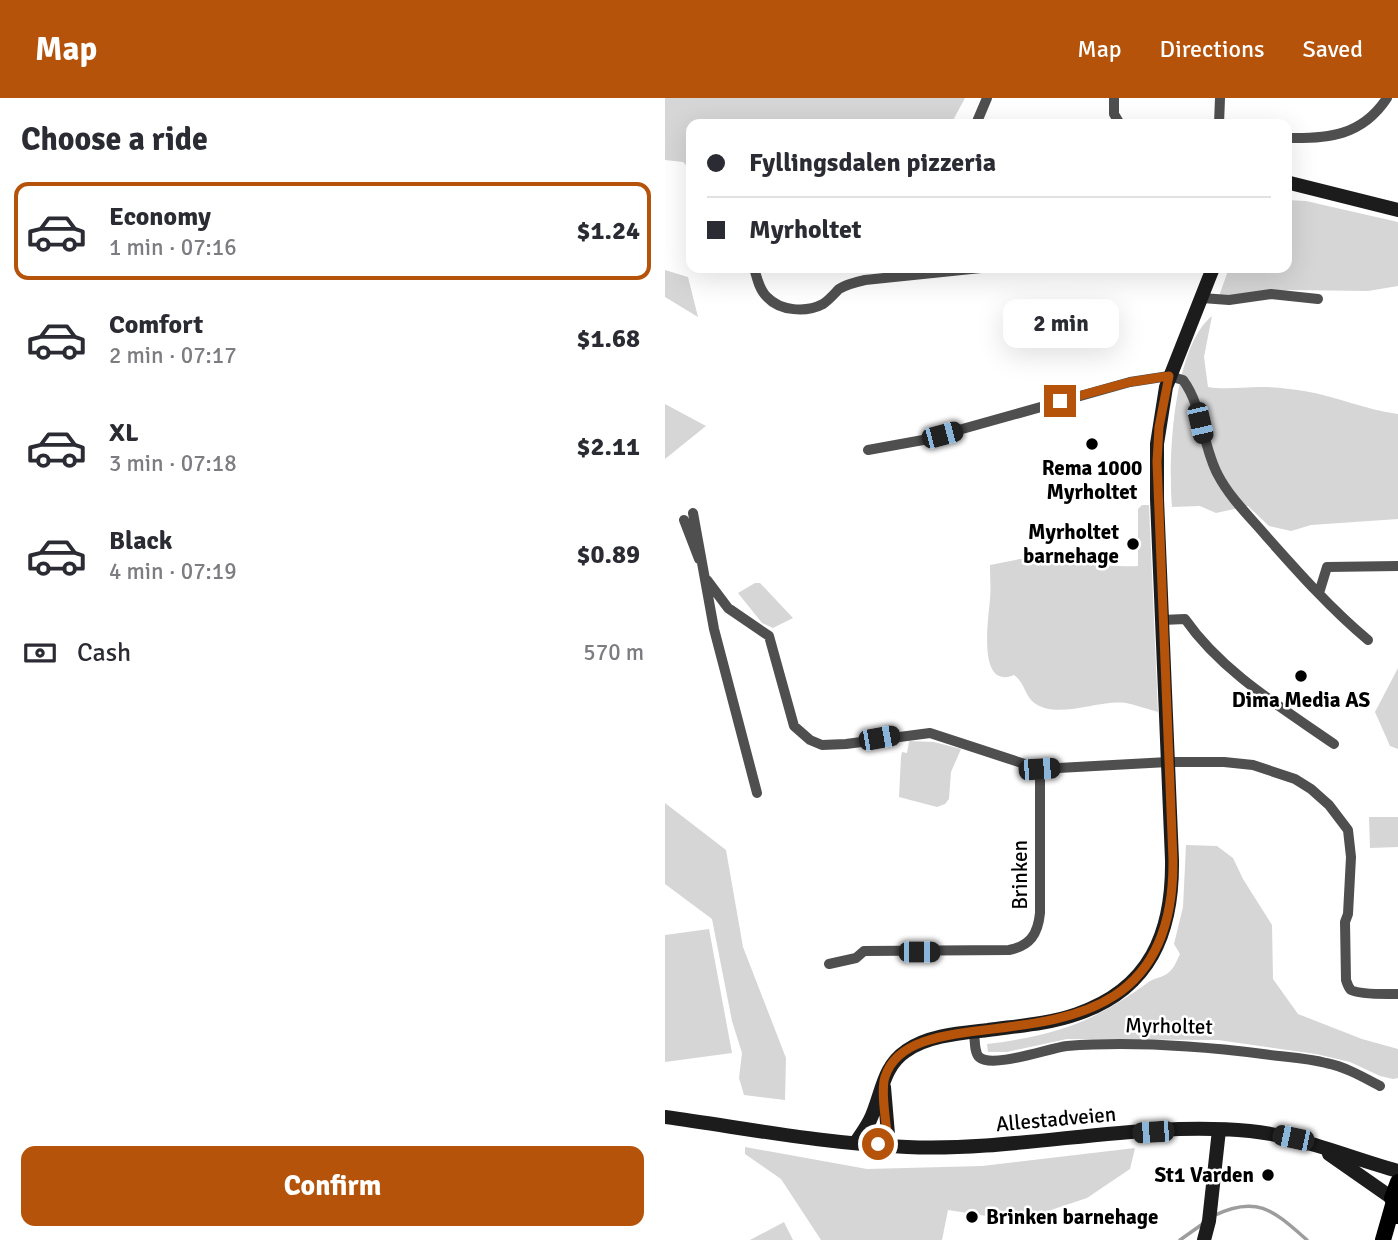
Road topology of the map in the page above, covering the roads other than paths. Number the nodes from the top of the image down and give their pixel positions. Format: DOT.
graph roads {
  1 [pos="987,98"];
  2 [pos="1114,98"];
  3 [pos="1220,98"];
  4 [pos="1387,98"];
  5 [pos="979,119"];
  6 [pos="1117,119"];
  7 [pos="1219,119"];
  8 [pos="1292,138"];
  9 [pos="1292,184"];
  10 [pos="1398,210"];
  11 [pos="756,273"];
  12 [pos="933,273"];
  13 [pos="1211,273"];
  14 [pos="1202,298"];
  15 [pos="1318,299"];
  16 [pos="1169,376"];
  17 [pos="869,450"];
  18 [pos="689,517"];
  19 [pos="1398,566"];
  20 [pos="707,580"];
  21 [pos="1319,593"];
  22 [pos="1162,620"];
  23 [pos="1368,640"];
  24 [pos="1334,744"];
  25 [pos="1168,762"];
  26 [pos="1039,769"];
  27 [pos="757,793"];
  28 [pos="829,964"];
  29 [pos="1398,994"];
  30 [pos="974,1031"];
  31 [pos="884,1078"];
  32 [pos="1380,1086"];
  33 [pos="665,1117"];
  34 [pos="1219,1130"];
  35 [pos="856,1142"];
  36 [pos="889,1146"];
  37 [pos="1322,1149"];
  38 [pos="1398,1171"];
  39 [pos="1398,1182"];
  40 [pos="1394,1206"];
  41 [pos="1204,1240"];
  42 [pos="1383,1240"];
  1 -- 5 [label="street"];
  2 -- 6 [label="street"];
  3 -- 7 [label="street"];
  4 -- 8 [label="street"];
  9 -- 10 [label="main road"];
  11 -- 12 [label="street"];
  13 -- 14 [label="main road, Myrholtet"];
  14 -- 15 [label="street"];
  14 -- 16 [label="main road, Myrholtet"];
  16 -- 17 [label="street"];
  16 -- 21 [label="street"];
  16 -- 22 [label="main road, Myrholtet"];
  18 -- 20 [label="street"];
  19 -- 21 [label="street"];
  20 -- 26 [label="street"];
  20 -- 27 [label="street"];
  21 -- 23 [label="street"];
  22 -- 24 [label="street"];
  22 -- 25 [label="main road, Myrholtet"];
  25 -- 26 [label="street"];
  25 -- 29 [label="street"];
  25 -- 30 [label="main road, Myrholtet"];
  26 -- 28 [label="street, Brinken"];
  30 -- 31 [label="main road, Myrholtet"];
  30 -- 32 [label="street, Myrholtet"];
  31 -- 35 [label="main road"];
  31 -- 36 [label="main road"];
  33 -- 35 [label="main road, Allestadveien"];
  34 -- 36 [label="main road, Allestadveien"];
  34 -- 37 [label="main road, Allestadveien"];
  34 -- 41 [label="main road"];
  35 -- 36 [label="main road, Allestadveien"];
  37 -- 38 [label="main road, Allestadveien"];
  37 -- 40 [label="main road, Allestadveien"];
  39 -- 40 [label="main road"];
  40 -- 42 [label="main road"];
}
